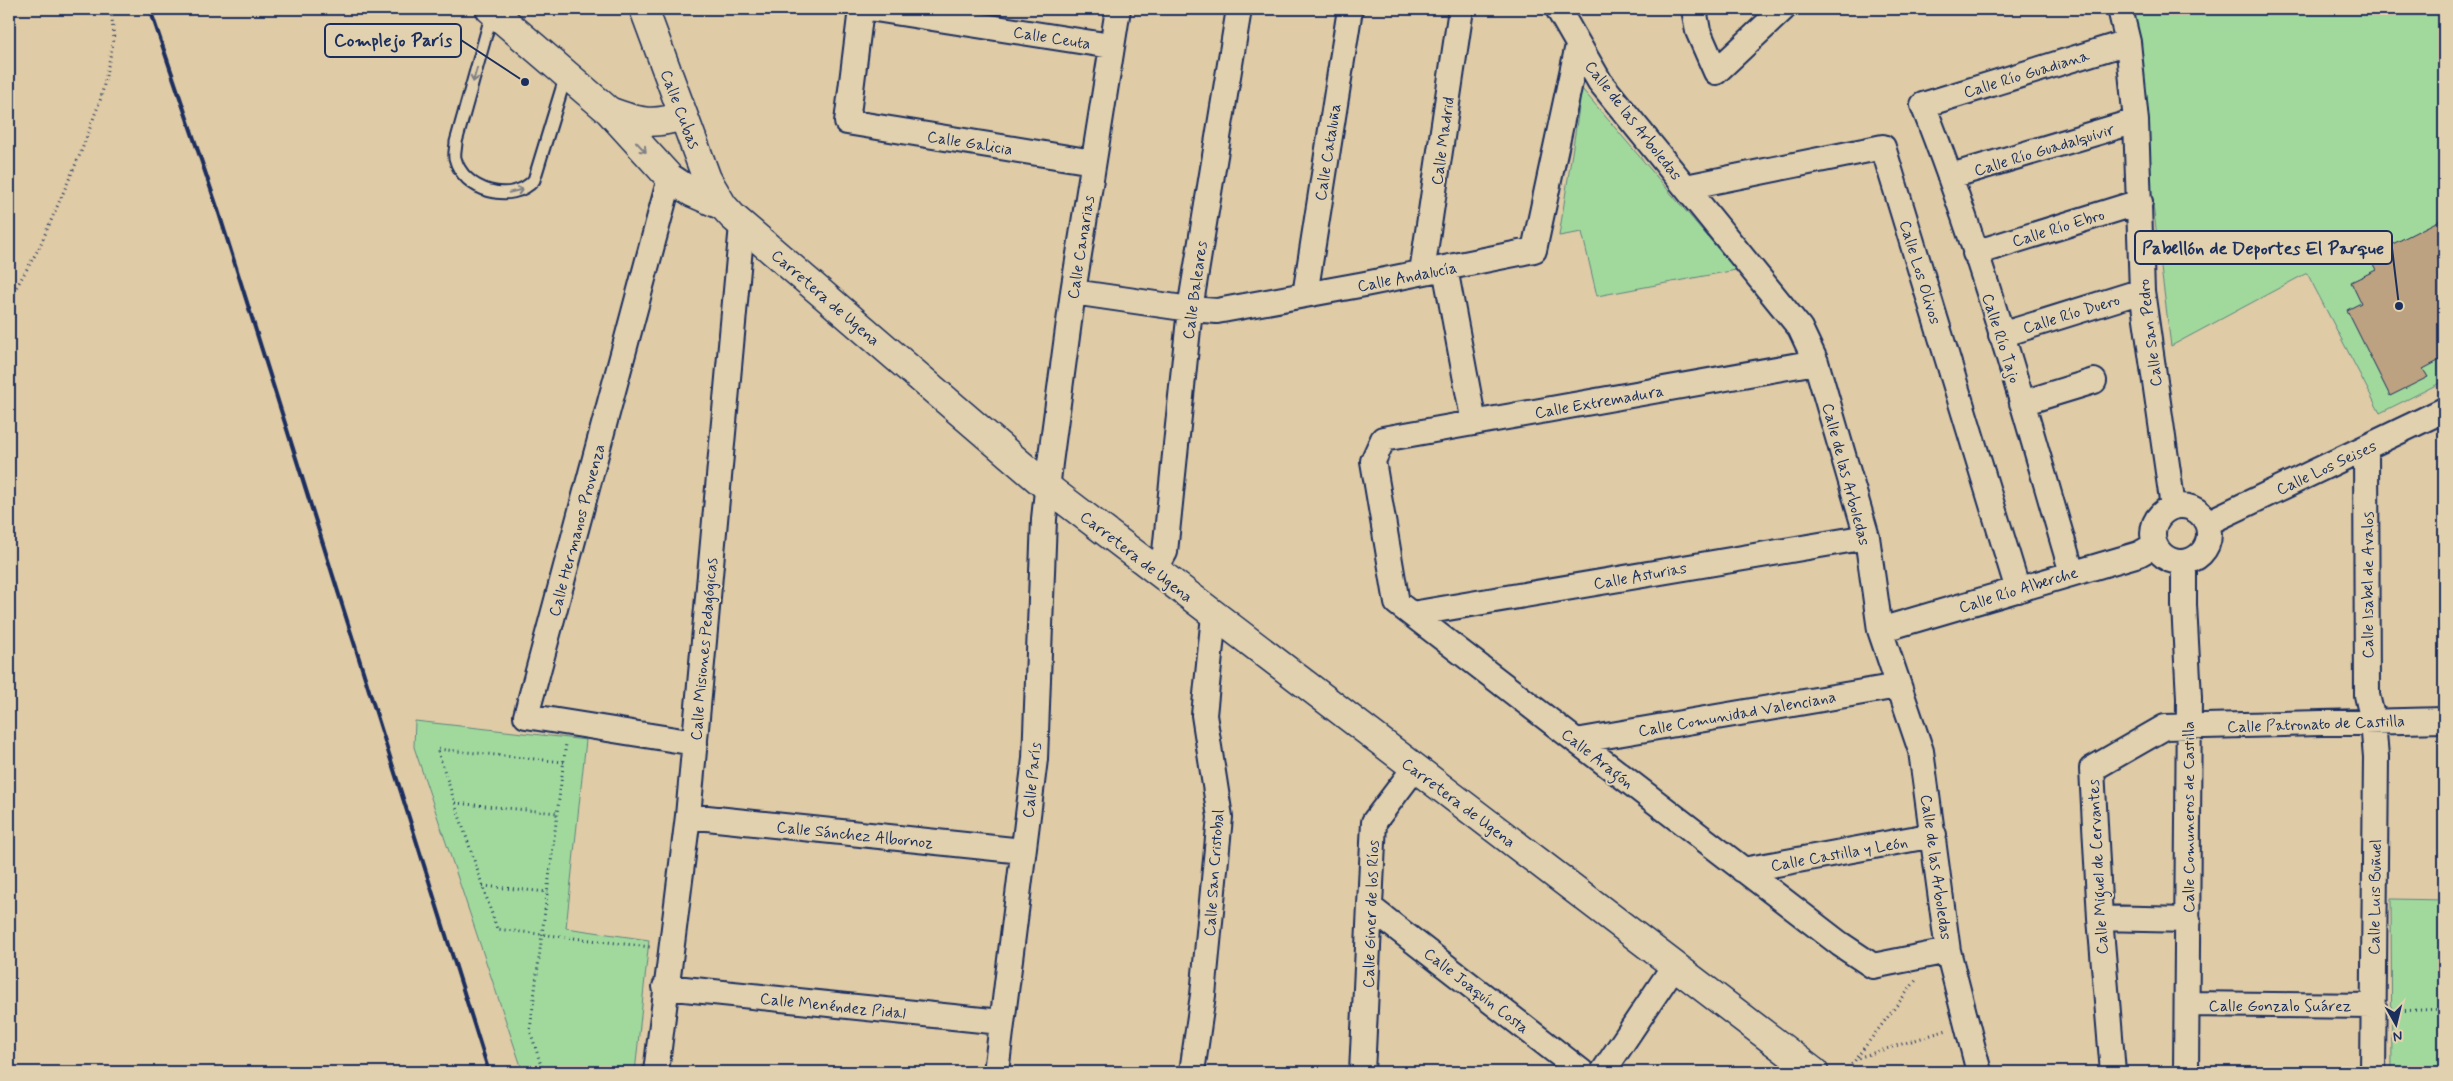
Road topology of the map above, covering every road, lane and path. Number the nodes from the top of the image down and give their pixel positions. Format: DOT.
graph roads {
  1 [pos="111,9"];
  2 [pos="644,9"];
  3 [pos="862,9"];
  4 [pos="875,9"];
  5 [pos="1118,9"];
  6 [pos="1240,9"];
  7 [pos="1350,9"];
  8 [pos="1461,9"];
  9 [pos="1558,9"];
  10 [pos="1694,9"];
  11 [pos="1783,9"];
  12 [pos="2120,9"];
  13 [pos="491,10"];
  14 [pos="2128,42"];
  15 [pos="1578,45"];
  16 [pos="1111,46"];
  17 [pos="566,75"];
  18 [pos="1923,105"];
  19 [pos="609,110"];
  20 [pos="682,116"];
  21 [pos="2136,121"];
  22 [pos="1093,162"];
  23 [pos="1951,176"];
  24 [pos="670,178"];
  25 [pos="1686,187"];
  26 [pos="2140,202"];
  27 [pos="724,206"];
  28 [pos="742,225"];
  29 [pos="1975,253"];
  30 [pos="1433,270"];
  31 [pos="2142,291"];
  32 [pos="1073,292"];
  33 [pos="1305,295"];
  34 [pos="9,300"];
  35 [pos="1190,309"];
  36 [pos="2001,335"];
  37 [pos="1816,362"];
  38 [pos="2094,381"];
  39 [pos="2022,404"];
  40 [pos="2443,415"];
  41 [pos="1474,423"];
  42 [pos="1383,439"];
  43 [pos="2366,448"];
  44 [pos="1047,487"];
  45 [pos="2173,507"];
  46 [pos="2207,524"];
  47 [pos="1867,536"];
  48 [pos="2155,545"];
  49 [pos="2184,562"];
  50 [pos="1155,570"];
  51 [pos="2072,573"];
  52 [pos="2018,590"];
  53 [pos="1412,614"];
  54 [pos="1214,615"];
  55 [pos="1880,630"];
  56 [pos="1898,686"];
  57 [pos="2444,720"];
  58 [pos="569,722"];
  59 [pos="2373,722"];
  60 [pos="2189,727"];
  61 [pos="1576,740"];
  62 [pos="695,743"];
  63 [pos="564,762"];
  64 [pos="1414,769"];
  65 [pos="455,803"];
  66 [pos="558,813"];
  67 [pos="688,816"];
  68 [pos="1934,835"];
  69 [pos="1023,851"];
  70 [pos="1743,870"];
  71 [pos="483,886"];
  72 [pos="548,892"];
  73 [pos="1371,908"];
  74 [pos="2100,918"];
  75 [pos="2188,920"];
  76 [pos="542,934"];
  77 [pos="670,950"];
  78 [pos="1937,953"];
  79 [pos="1674,966"];
  80 [pos="665,988"];
  81 [pos="2187,1004"];
  82 [pos="2381,1008"];
  83 [pos="2444,1009"];
  84 [pos="1001,1022"];
  85 [pos="1967,1024"];
  86 [pos="1856,1058"];
  87 [pos="542,1067"];
  88 [pos="543,1072"];
  89 [pos="596,1072"];
  90 [pos="656,1072"];
  91 [pos="996,1072"];
  92 [pos="1192,1072"];
  93 [pos="1362,1072"];
  94 [pos="1582,1072"];
  95 [pos="1603,1072"];
  96 [pos="1814,1072"];
  97 [pos="1845,1072"];
  98 [pos="1979,1072"];
  99 [pos="2113,1072"];
  100 [pos="2186,1072"];
  101 [pos="2374,1072"];
  1 -- 34 [label="path"];
  2 -- 20 [label="main road, Calle Cubas"];
  3 -- 22 [label="street, Calle Galicia"];
  4 -- 16 [label="street, Calle Ceuta"];
  5 -- 16 [label="street, Calle Canarias"];
  6 -- 35 [label="street, Calle Baleares"];
  7 -- 33 [label="street, Calle Cataluña"];
  8 -- 30 [label="street, Calle Madrid"];
  9 -- 15 [label="street, Calle de las Arboledas"];
  10 -- 11 [label="street"];
  12 -- 14 [label="street, Calle San Pedro"];
  13 -- 17 [label="main road, Carretera de Ugena"];
  13 -- 17 [label="lane, one-way"];
  14 -- 18 [label="street, Calle Río Guadiana"];
  14 -- 21 [label="street, Calle San Pedro"];
  15 -- 25 [label="street, Calle de las Arboledas"];
  15 -- 30 [label="street, Calle Andalucía"];
  16 -- 22 [label="street, Calle Canarias"];
  17 -- 19 [label="main road, Carretera de Ugena"];
  18 -- 23 [label="street, Calle Río Tajo"];
  19 -- 20 [label="main road"];
  19 -- 24 [label="main road, Carretera de Ugena, one-way"];
  20 -- 27 [label="main road, Calle Cubas"];
  21 -- 23 [label="street, Calle Río Guadalquivir"];
  21 -- 26 [label="street, Calle San Pedro"];
  22 -- 32 [label="street, Calle Canarias"];
  23 -- 29 [label="street, Calle Río Tajo"];
  24 -- 27 [label="main road, Carretera de Ugena"];
  24 -- 58 [label="street, Calle Hermanos Provenza"];
  25 -- 37 [label="street, Calle de las Arboledas"];
  25 -- 52 [label="street, Calle Los Olivos"];
  26 -- 29 [label="street, Calle Río Ebro"];
  26 -- 31 [label="street, Calle San Pedro"];
  27 -- 28 [label="main road, Carretera de Ugena"];
  28 -- 44 [label="main road, Carretera de Ugena"];
  28 -- 62 [label="street, Calle Misiones Pedagógicas"];
  29 -- 36 [label="street, Calle Río Tajo"];
  30 -- 33 [label="street, Calle Andalucía"];
  30 -- 41 [label="street, Calle Madrid"];
  31 -- 36 [label="street, Calle Río Duero"];
  31 -- 45 [label="street, Calle San Pedro"];
  32 -- 35 [label="street, Calle Andalucía"];
  32 -- 44 [label="street, Calle Canarias"];
  33 -- 35 [label="street, Calle Andalucía"];
  35 -- 50 [label="street, Calle Baleares"];
  36 -- 39 [label="street, Calle Río Tajo"];
  37 -- 41 [label="street, Calle Extremadura"];
  37 -- 47 [label="street, Calle de las Arboledas"];
  38 -- 39 [label="street"];
  39 -- 51 [label="street, Calle Río Tajo"];
  40 -- 43 [label="street, Calle Los Seises"];
  41 -- 42 [label="street, Calle Extremadura"];
  42 -- 53 [label="street, Calle Aragón"];
  43 -- 46 [label="street, Calle Los Seises"];
  43 -- 59 [label="street, Calle Isabel de Avalos"];
  44 -- 50 [label="main road, Carretera de Ugena"];
  44 -- 69 [label="street, Calle París"];
  45 -- 46 [label="street"];
  45 -- 48 [label="street"];
  46 -- 49 [label="street"];
  47 -- 53 [label="street, Calle Asturias"];
  47 -- 55 [label="street, Calle de las Arboledas"];
  48 -- 49 [label="street"];
  48 -- 51 [label="street, Calle Río Alberche"];
  49 -- 60 [label="street, Calle Comuneros de Castilla"];
  50 -- 54 [label="main road, Carretera de Ugena"];
  51 -- 52 [label="street, Calle Río Alberche"];
  52 -- 55 [label="street, Calle Río Alberche"];
  53 -- 61 [label="street, Calle Aragón"];
  54 -- 64 [label="main road, Carretera de Ugena"];
  54 -- 92 [label="street, Calle San Cristobal"];
  55 -- 56 [label="street, Calle de las Arboledas"];
  56 -- 61 [label="street, Calle Comunidad Valenciana"];
  56 -- 68 [label="street, Calle de las Arboledas"];
  57 -- 59 [label="street, Calle Patronato de Castilla"];
  58 -- 62 [label="street, Calle Hermanos Provenza"];
  58 -- 63 [label="path"];
  59 -- 60 [label="street, Calle Patronato de Castilla"];
  59 -- 82 [label="street, Calle Luis Buñuel"];
  60 -- 74 [label="street, Calle Miguel de Cervantes"];
  60 -- 75 [label="street, Calle Comuneros de Castilla"];
  61 -- 70 [label="street, Calle Aragón"];
  62 -- 67 [label="street, Calle Misiones Pedagógicas"];
  63 -- 65 [label="path"];
  63 -- 66 [label="path"];
  64 -- 73 [label="street, Calle Giner de los Ríos"];
  64 -- 79 [label="main road, Carretera de Ugena"];
  65 -- 66 [label="path"];
  65 -- 71 [label="path"];
  66 -- 72 [label="path"];
  67 -- 69 [label="street, Calle Sánchez Albornoz"];
  67 -- 77 [label="street, Calle Misiones Pedagógicas"];
  68 -- 70 [label="street, Calle Castilla y León"];
  68 -- 78 [label="street, Calle de las Arboledas"];
  69 -- 84 [label="street, Calle París"];
  70 -- 78 [label="street, Calle Aragón"];
  71 -- 72 [label="path"];
  71 -- 76 [label="path"];
  72 -- 76 [label="path"];
  73 -- 93 [label="street, Calle Giner de los Ríos"];
  73 -- 94 [label="street, Calle Joaquín Costa"];
  74 -- 75 [label="street"];
  74 -- 99 [label="street, Calle Miguel de Cervantes"];
  75 -- 81 [label="street, Calle Comuneros de Castilla"];
  76 -- 77 [label="path"];
  76 -- 87 [label="path"];
  77 -- 80 [label="street, Calle Misiones Pedagógicas"];
  78 -- 85 [label="street, Calle de las Arboledas"];
  78 -- 86 [label="path"];
  79 -- 95 [label="street"];
  79 -- 96 [label="main road, Carretera de Ugena"];
  80 -- 84 [label="street, Calle Menéndez Pidal"];
  80 -- 90 [label="street, Calle Misiones Pedagógicas"];
  81 -- 82 [label="street, Calle Gonzalo Suárez"];
  81 -- 100 [label="street, Calle Comuneros de Castilla"];
  82 -- 83 [label="path"];
  82 -- 101 [label="street, Calle Luis Buñuel"];
  84 -- 91 [label="street, Calle París"];
  85 -- 86 [label="path"];
  85 -- 98 [label="street, Calle de las Arboledas"];
  86 -- 97 [label="path"];
  87 -- 88 [label="path"];
  87 -- 89 [label="path"];
}
